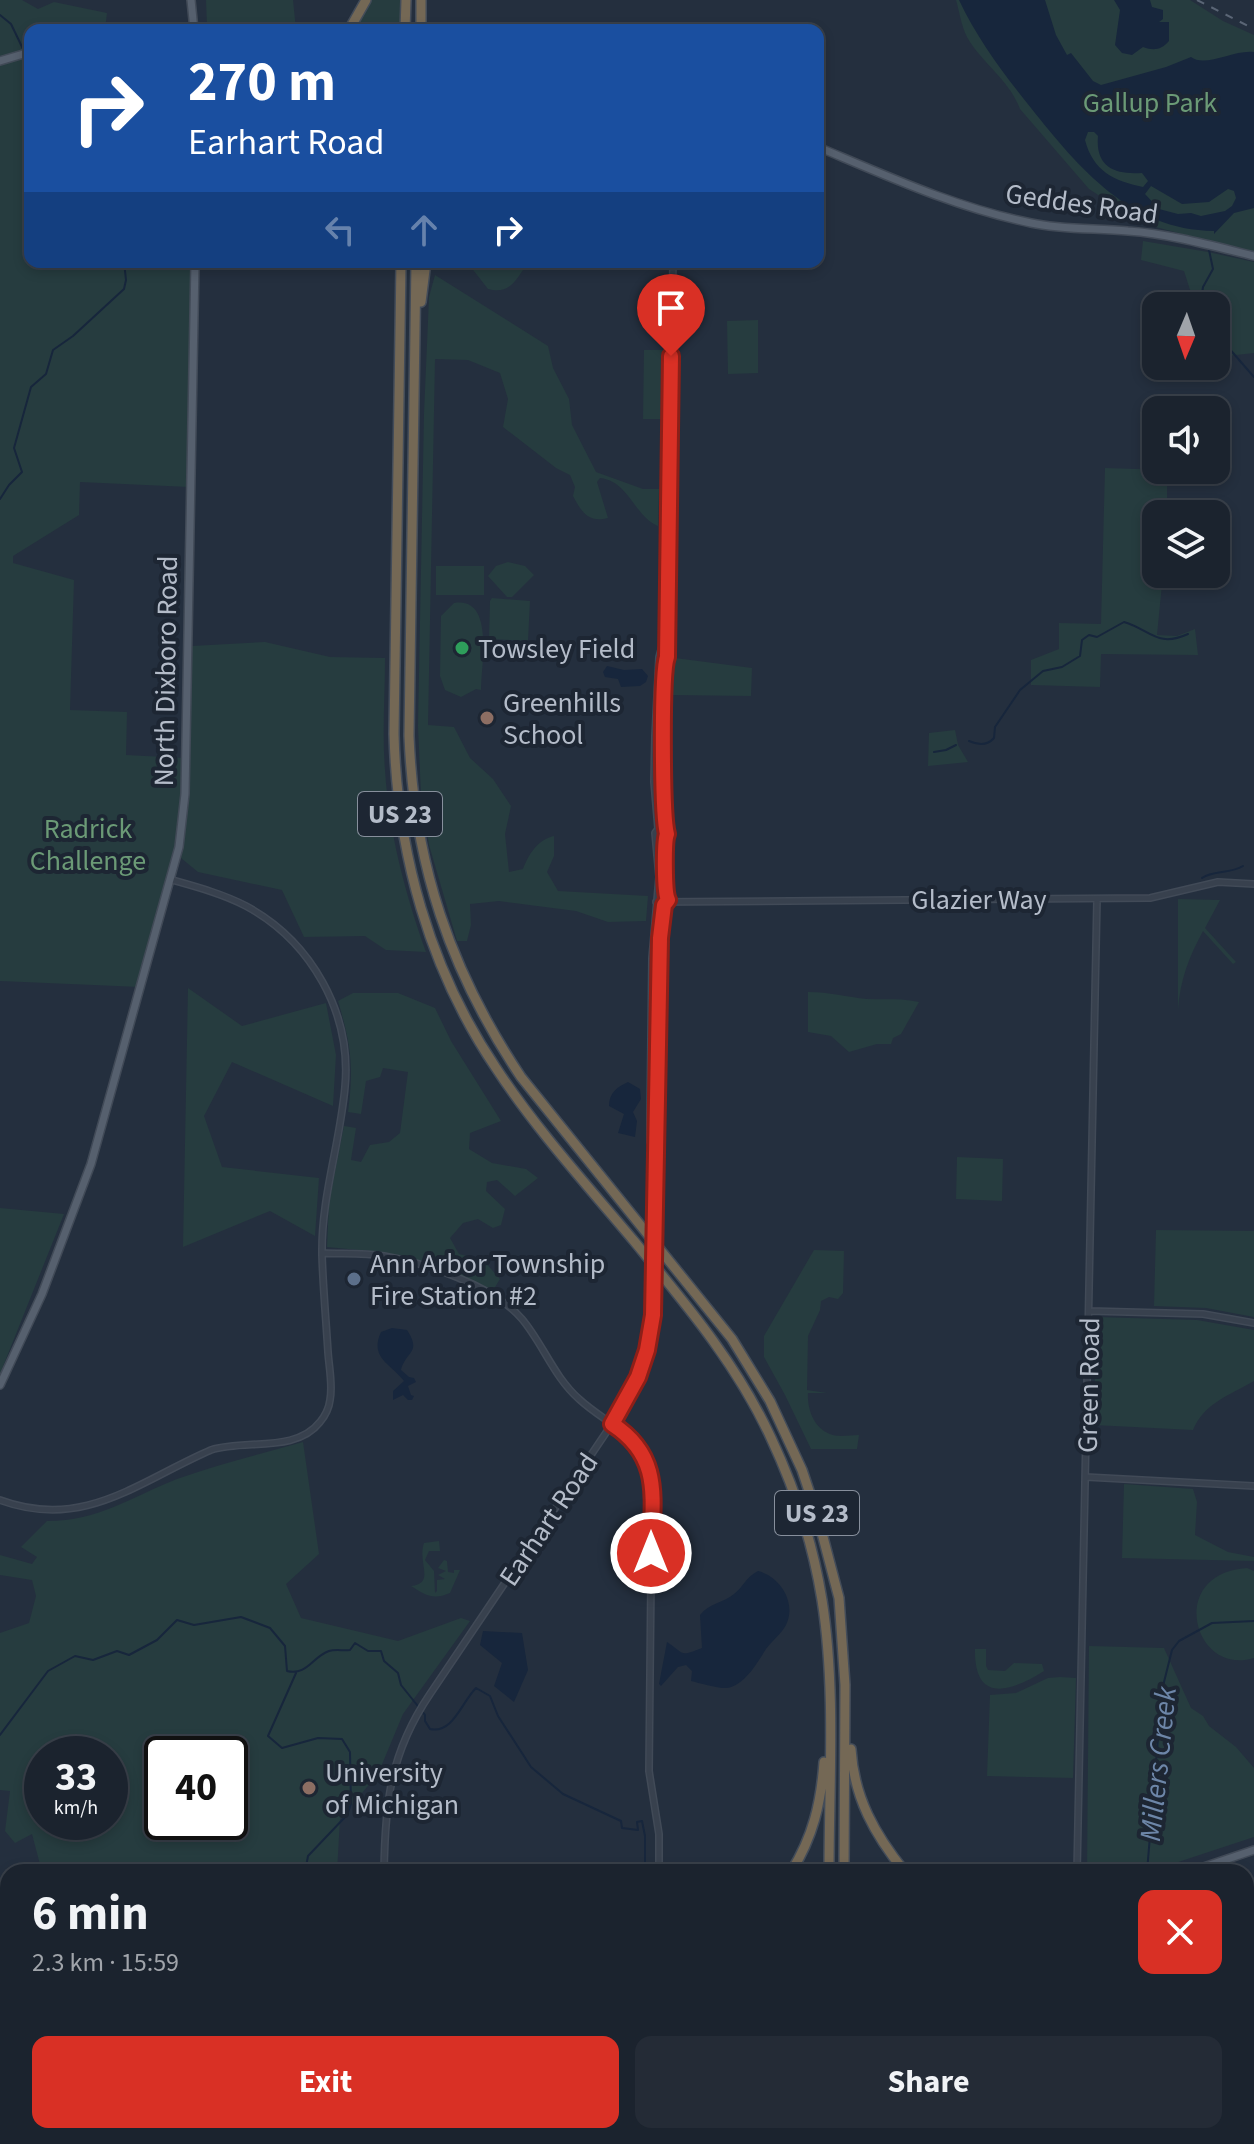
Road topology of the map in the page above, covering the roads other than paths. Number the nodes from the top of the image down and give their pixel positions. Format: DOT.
graph roads {
  1 [pos="191,0"];
  2 [pos="366,0"];
  3 [pos="406,0"];
  4 [pos="421,0"];
  5 [pos="193,24"];
  6 [pos="352,24"];
  7 [pos="405,24"];
  8 [pos="421,24"];
  9 [pos="24,53"];
  10 [pos="0,61"];
  11 [pos="824,149"];
  12 [pos="1254,256"];
  13 [pos="195,268"];
  14 [pos="398,268"];
  15 [pos="416,268"];
  16 [pos="425,268"];
  17 [pos="673,268"];
  18 [pos="415,353"];
  19 [pos="662,829"];
  20 [pos="656,838"];
  21 [pos="664,839"];
  22 [pos="172,880"];
  23 [pos="1254,884"];
  24 [pos="657,899"];
  25 [pos="1097,899"];
  26 [pos="666,900"];
  27 [pos="650,1029"];
  28 [pos="658,1029"];
  29 [pos="655,1148"];
  30 [pos="322,1253"];
  31 [pos="1090,1311"];
  32 [pos="1254,1323"];
  33 [pos="0,1385"];
  34 [pos="612,1424"];
  35 [pos="1086,1477"];
  36 [pos="1254,1486"];
  37 [pos="0,1500"];
  38 [pos="839,1598"];
  39 [pos="828,1694"];
  40 [pos="1254,1850"];
  41 [pos="384,1864"];
  42 [pos="659,1864"];
  43 [pos="795,1864"];
  44 [pos="829,1864"];
  45 [pos="844,1864"];
  46 [pos="899,1864"];
  47 [pos="1077,1864"];
  48 [pos="1213,1864"];
  1 -- 5 [label="main road"];
  2 -- 6 [label="highway"];
  3 -- 7 [label="highway"];
  4 -- 8 [label="highway"];
  9 -- 10 [label="main road"];
  11 -- 12 [label="main road, Geddes Road"];
  13 -- 22 [label="main road, North Dixboro Road"];
  14 -- 39 [label="highway, US 23"];
  15 -- 18 [label="highway, US 23"];
  16 -- 18 [label="highway"];
  17 -- 19 [label="street, Earhart Road"];
  18 -- 38 [label="highway, US 23"];
  19 -- 20 [label="street, Earhart Road"];
  19 -- 21 [label="street, Earhart Road"];
  20 -- 21 [label="street"];
  20 -- 24 [label="street, Earhart Road"];
  21 -- 26 [label="street, Earhart Road"];
  22 -- 30 [label="street"];
  22 -- 33 [label="main road, North Dixboro Road"];
  23 -- 25 [label="street, Glazier Way"];
  24 -- 26 [label="street"];
  24 -- 27 [label="street, Earhart Road"];
  25 -- 26 [label="street, Glazier Way"];
  25 -- 31 [label="street, Green Road"];
  26 -- 28 [label="street, Earhart Road"];
  27 -- 28 [label="street"];
  27 -- 29 [label="street, Earhart Road"];
  28 -- 29 [label="street, Earhart Road"];
  29 -- 34 [label="street, Earhart Road, bridge"];
  30 -- 34 [label="street"];
  30 -- 37 [label="street"];
  31 -- 32 [label="street"];
  31 -- 35 [label="street, Green Road"];
  34 -- 41 [label="street, Earhart Road"];
  34 -- 42 [label="street"];
  35 -- 36 [label="street"];
  35 -- 47 [label="street, Green Road"];
  38 -- 45 [label="highway, US 23"];
  38 -- 46 [label="highway"];
  39 -- 43 [label="highway"];
  39 -- 44 [label="highway, US 23"];
  40 -- 48 [label="main road"];
}
